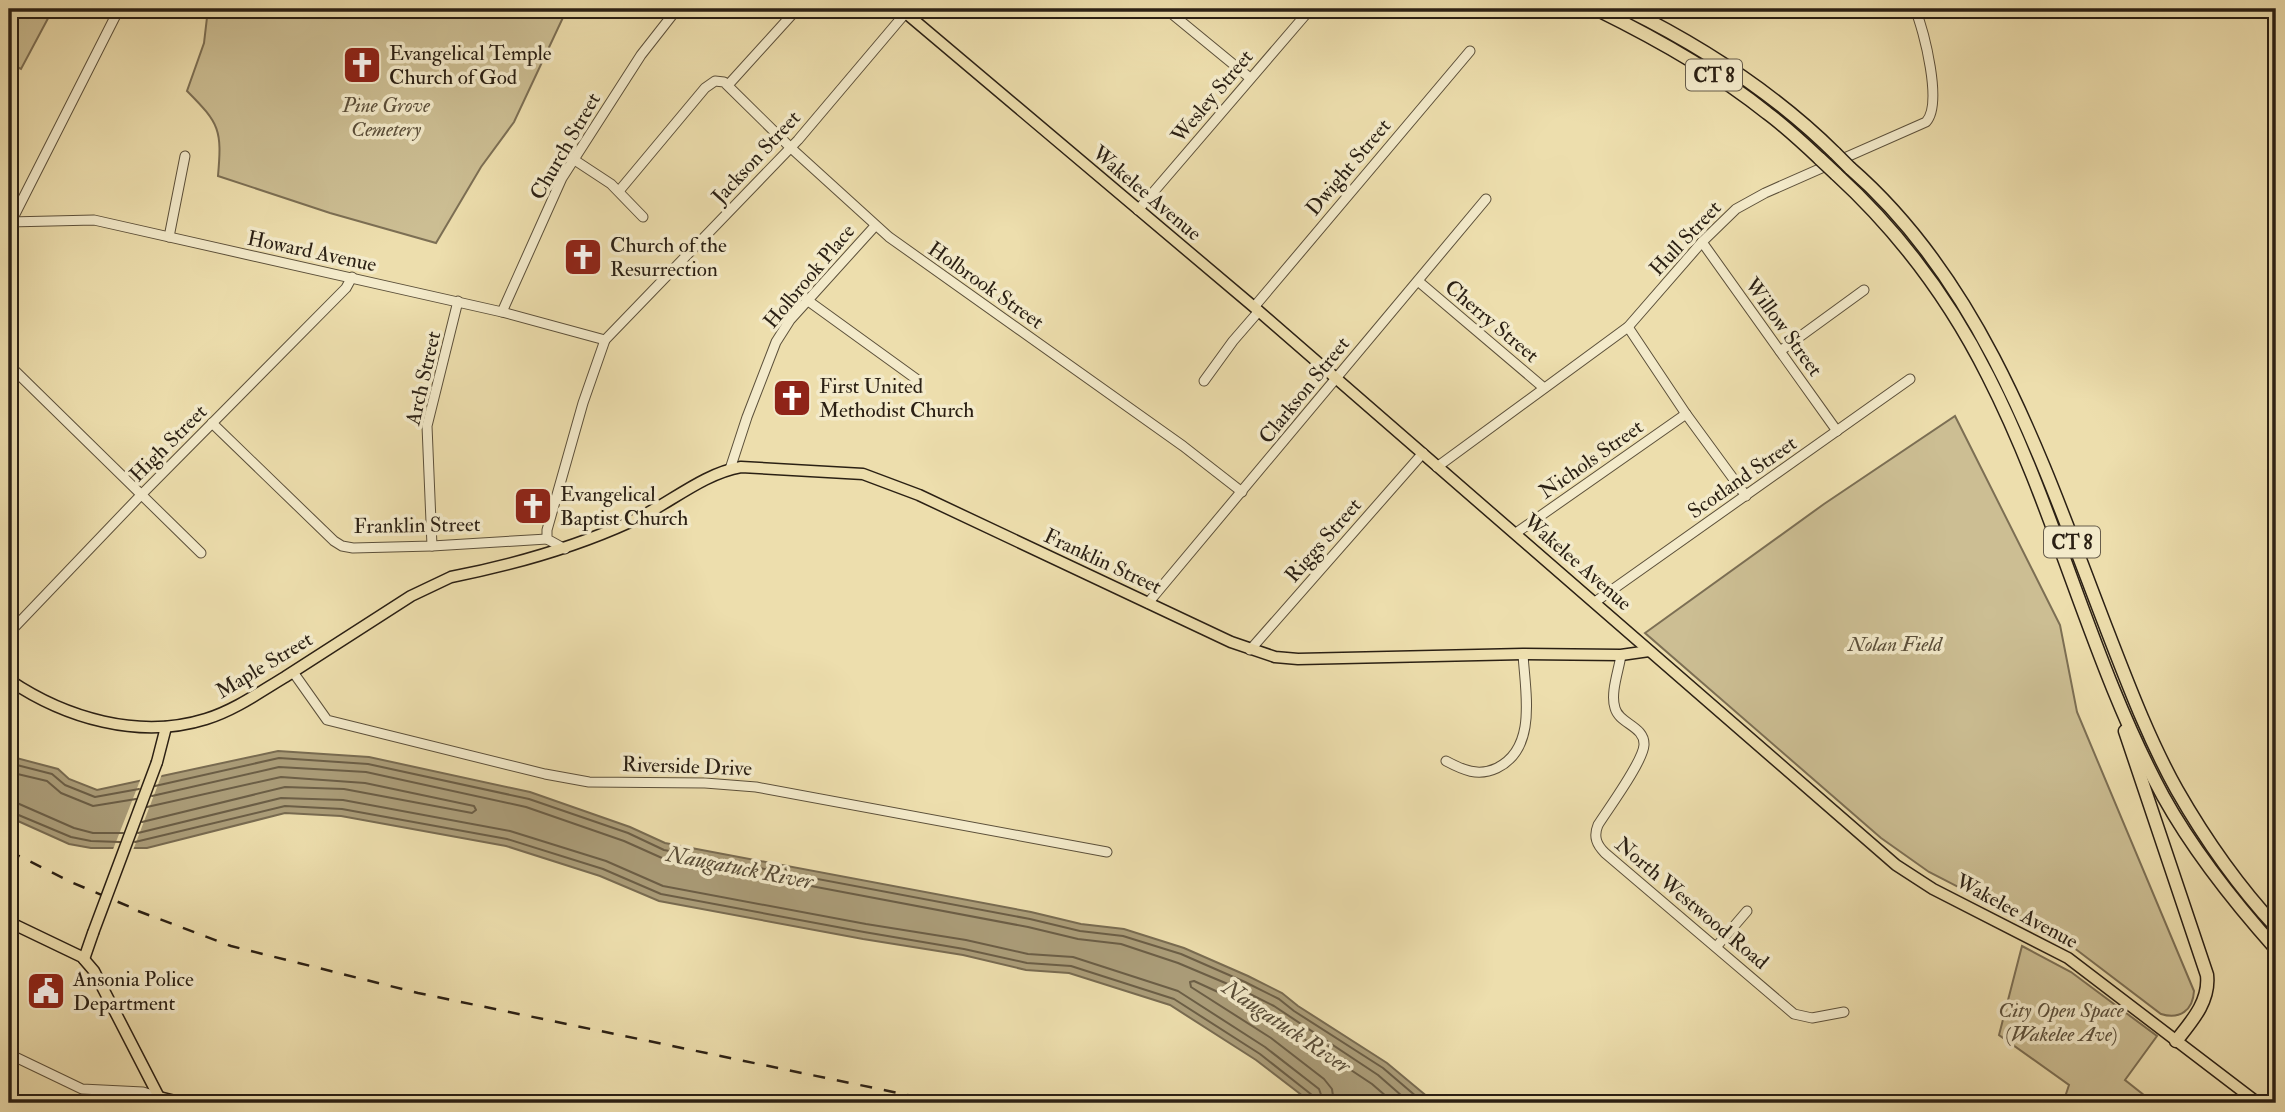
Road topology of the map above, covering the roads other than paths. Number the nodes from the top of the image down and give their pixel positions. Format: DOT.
graph roads {
  1 [pos="102,9"];
  2 [pos="677,9"];
  3 [pos="797,9"];
  4 [pos="1166,9"];
  5 [pos="1314,9"];
  6 [pos="1596,9"];
  7 [pos="1626,9"];
  8 [pos="1915,9"];
  9 [pos="905,10"];
  10 [pos="117,12"];
  11 [pos="1470,51"];
  12 [pos="1250,78"];
  13 [pos="729,84"];
  14 [pos="791,148"];
  15 [pos="185,156"];
  16 [pos="573,159"];
  17 [pos="619,191"];
  18 [pos="1486,199"];
  19 [pos="1138,210"];
  20 [pos="643,217"];
  21 [pos="9,224"];
  22 [pos="875,226"];
  23 [pos="169,237"];
  24 [pos="1702,242"];
  25 [pos="352,277"];
  26 [pos="1418,281"];
  27 [pos="1864,290"];
  28 [pos="807,300"];
  29 [pos="458,302"];
  30 [pos="1256,309"];
  31 [pos="502,312"];
  32 [pos="1628,327"];
  33 [pos="605,340"];
  34 [pos="1780,351"];
  35 [pos="9,365"];
  36 [pos="1335,377"];
  37 [pos="1910,379"];
  38 [pos="919,381"];
  39 [pos="1204,381"];
  40 [pos="1544,388"];
  41 [pos="1686,414"];
  42 [pos="212,423"];
  43 [pos="1838,431"];
  44 [pos="1423,453"];
  45 [pos="1437,467"];
  46 [pos="730,469"];
  47 [pos="1242,492"];
  48 [pos="141,495"];
  49 [pos="1746,496"];
  50 [pos="1516,533"];
  51 [pos="547,539"];
  52 [pos="432,546"];
  53 [pos="565,549"];
  54 [pos="201,553"];
  55 [pos="1595,602"];
  56 [pos="1148,603"];
  57 [pos="9,634"];
  58 [pos="1250,650"];
  59 [pos="1649,651"];
  60 [pos="1523,654"];
  61 [pos="1621,654"];
  62 [pos="2104,663"];
  63 [pos="293,672"];
  64 [pos="9,680"];
  65 [pos="166,727"];
  66 [pos="1446,761"];
  67 [pos="1107,852"];
  68 [pos="1747,911"];
  69 [pos="9,922"];
  70 [pos="2276,927"];
  71 [pos="1717,946"];
  72 [pos="2276,949"];
  73 [pos="84,959"];
  74 [pos="1844,1012"];
  75 [pos="2176,1041"];
  76 [pos="9,1054"];
  77 [pos="161,1100"];
  78 [pos="183,1103"];
  79 [pos="2258,1103"];
  1 -- 10 [label="street"];
  2 -- 16 [label="street, Church Street"];
  3 -- 13 [label="street"];
  4 -- 12 [label="street"];
  5 -- 12 [label="street, Wesley Street"];
  6 -- 62 [label="highway, CT 8, bridge"];
  7 -- 70 [label="highway, CT 8, bridge"];
  8 -- 24 [label="street, Hull Street"];
  9 -- 14 [label="street, Jackson Street"];
  9 -- 19 [label="main road, Wakelee Avenue"];
  10 -- 21 [label="street"];
  11 -- 30 [label="street, Dwight Street"];
  12 -- 19 [label="street, Wesley Street"];
  13 -- 14 [label="street, Holbrook Street"];
  13 -- 17 [label="street"];
  14 -- 22 [label="street, Holbrook Street"];
  14 -- 33 [label="street, Jackson Street"];
  15 -- 23 [label="street"];
  16 -- 17 [label="street"];
  16 -- 31 [label="street, Church Street"];
  17 -- 20 [label="street"];
  18 -- 26 [label="street, Clarkson Street"];
  19 -- 30 [label="main road, Wakelee Avenue"];
  21 -- 23 [label="street, Howard Avenue"];
  22 -- 28 [label="street, Holbrook Place"];
  22 -- 47 [label="street, Holbrook Street"];
  23 -- 25 [label="street, Howard Avenue"];
  24 -- 32 [label="street, Hull Street"];
  24 -- 34 [label="street, Willow Street"];
  25 -- 29 [label="street, Howard Avenue"];
  25 -- 42 [label="street, High Street"];
  26 -- 36 [label="street, Clarkson Street"];
  26 -- 40 [label="street, Cherry Street"];
  27 -- 34 [label="street"];
  28 -- 38 [label="street"];
  28 -- 46 [label="street, Holbrook Place"];
  29 -- 31 [label="street, Howard Avenue"];
  29 -- 52 [label="street, Arch Street"];
  30 -- 36 [label="main road, Wakelee Avenue"];
  30 -- 39 [label="street, Dwight Street"];
  31 -- 33 [label="street, Howard Avenue"];
  32 -- 40 [label="street, Hull Street"];
  32 -- 41 [label="street"];
  33 -- 51 [label="street, Jackson Street"];
  34 -- 43 [label="street, Willow Street"];
  35 -- 48 [label="street"];
  36 -- 44 [label="main road, Wakelee Avenue"];
  36 -- 47 [label="street, Clarkson Street"];
  37 -- 43 [label="street, Scotland Street"];
  40 -- 45 [label="street, Hull Street"];
  41 -- 49 [label="street"];
  41 -- 50 [label="street, Nichols Street"];
  42 -- 48 [label="street, High Street"];
  42 -- 52 [label="street, Franklin Street"];
  43 -- 49 [label="street, Scotland Street"];
  44 -- 45 [label="main road, Wakelee Avenue"];
  44 -- 58 [label="street, Riggs Street"];
  45 -- 50 [label="main road, Wakelee Avenue"];
  46 -- 53 [label="main road, Franklin Street"];
  46 -- 56 [label="main road, Franklin Street"];
  47 -- 56 [label="street, Clarkson Street"];
  48 -- 54 [label="street"];
  48 -- 57 [label="street, High Street"];
  49 -- 55 [label="street, Scotland Street"];
  50 -- 55 [label="main road, Wakelee Avenue"];
  51 -- 52 [label="street, Franklin Street"];
  51 -- 53 [label="street"];
  53 -- 63 [label="main road, Maple Street"];
  55 -- 59 [label="main road, Wakelee Avenue"];
  56 -- 58 [label="main road, Franklin Street"];
  58 -- 60 [label="main road, Franklin Street"];
  59 -- 61 [label="main road, Franklin Street"];
  59 -- 75 [label="main road, Wakelee Avenue"];
  60 -- 61 [label="main road, Franklin Street"];
  60 -- 66 [label="street"];
  61 -- 71 [label="street, North Westwood Road"];
  62 -- 72 [label="highway, CT 8"];
  62 -- 75 [label="highway"];
  63 -- 65 [label="main road, Maple Street"];
  63 -- 67 [label="street, Riverside Drive"];
  64 -- 65 [label="main road"];
  65 -- 73 [label="main road, bridge"];
  68 -- 71 [label="street"];
  69 -- 73 [label="main road"];
  71 -- 74 [label="street, North Westwood Road"];
  73 -- 77 [label="main road"];
  75 -- 79 [label="main road, Wakelee Avenue"];
  76 -- 77 [label="street"];
  77 -- 78 [label="main road"];
}
